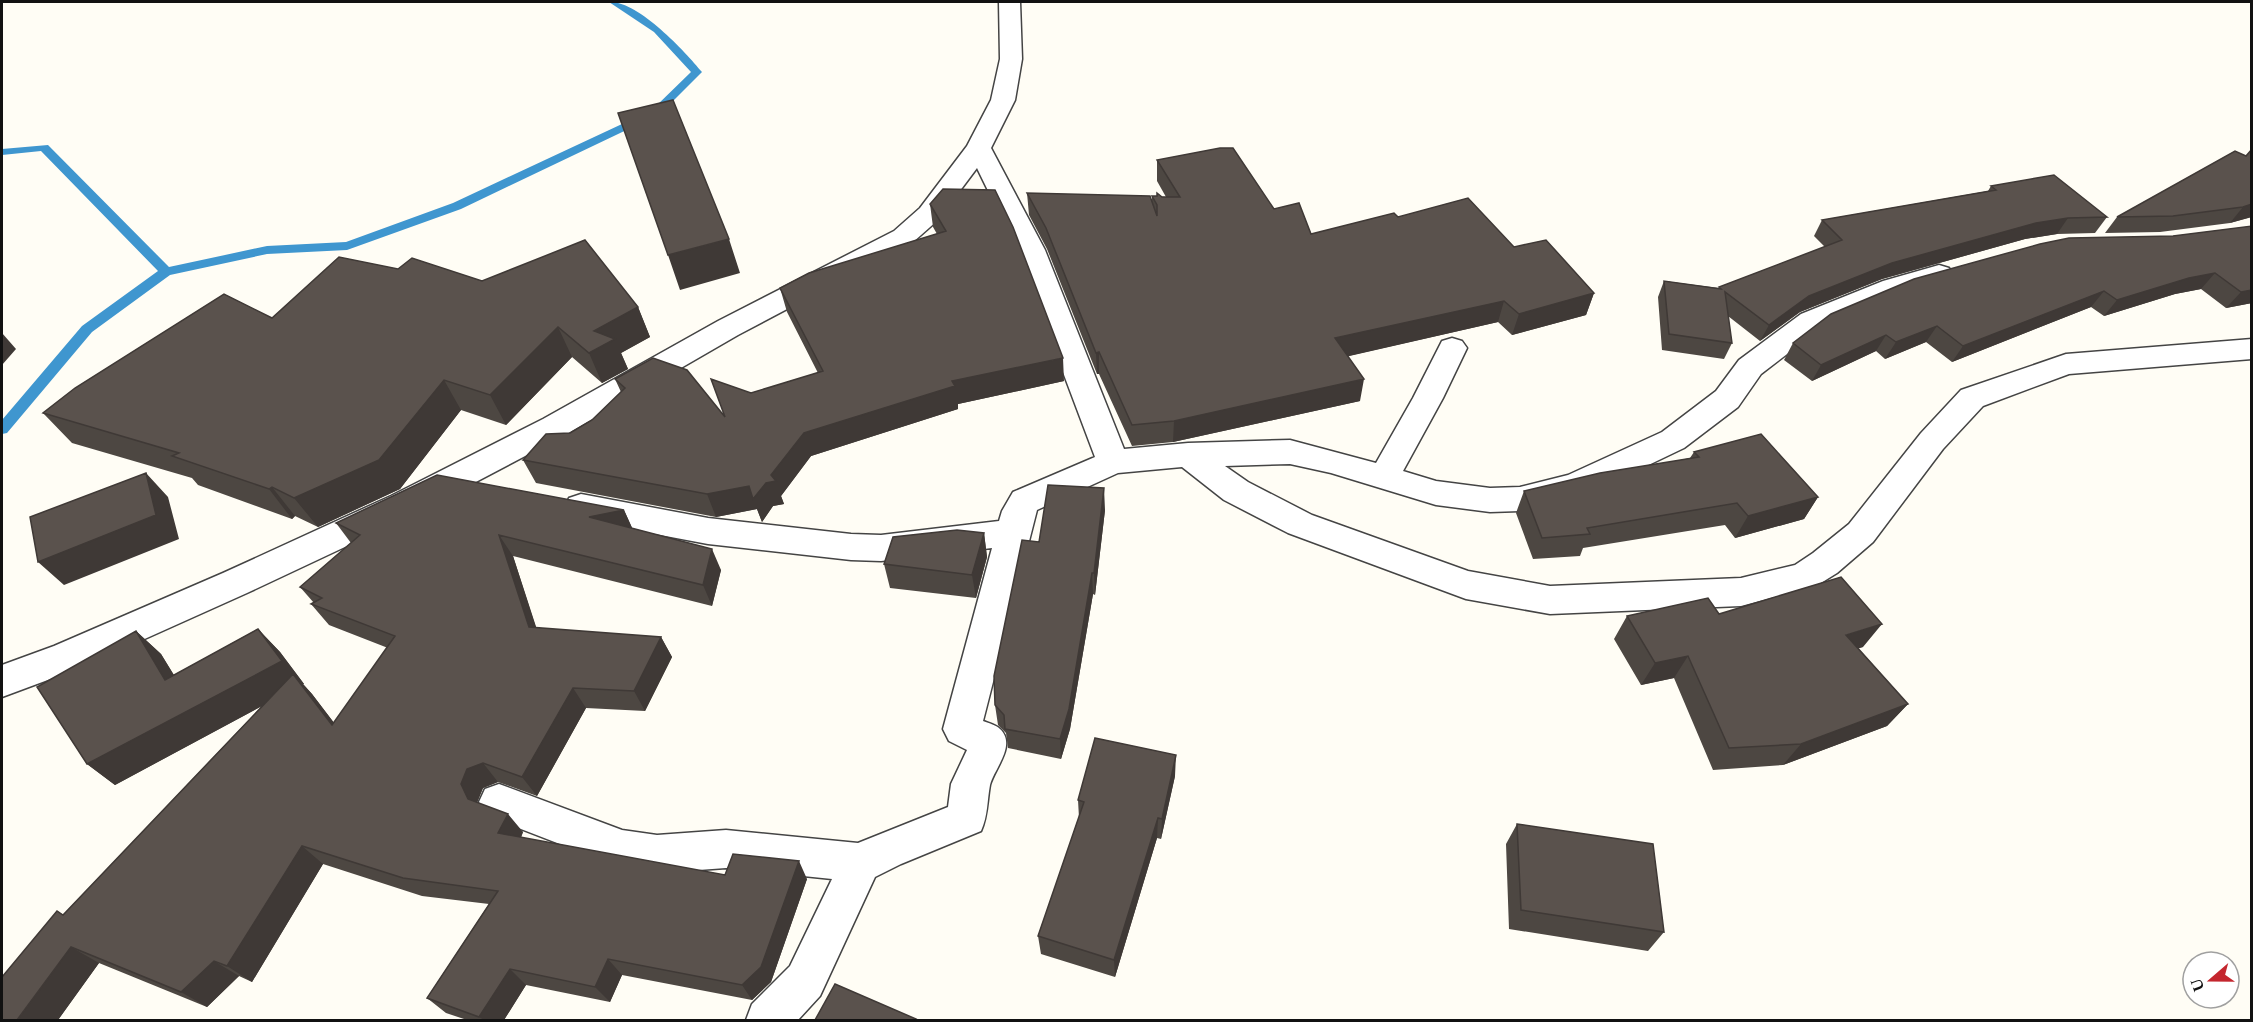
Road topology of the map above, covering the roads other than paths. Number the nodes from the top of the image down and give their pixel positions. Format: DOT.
graph roads {
  1 [pos="1009,2"];
  2 [pos="979,147"];
  3 [pos="1960,268"];
  4 [pos="1452,348"];
  5 [pos="2252,349"];
  6 [pos="1188,455"];
  7 [pos="1113,462"];
  8 [pos="1383,478"];
  9 [pos="448,481"];
  10 [pos="493,490"];
  11 [pos="549,501"];
  12 [pos="1013,532"];
  13 [pos="2,681"];
  14 [pos="499,802"];
  15 [pos="861,863"];
  16 [pos="768,1020"];
  1 -- 2 [label="street"];
  2 -- 7 [label="street"];
  2 -- 9 [label="street"];
  3 -- 8 [label="street"];
  4 -- 8 [label="street"];
  5 -- 6 [label="street"];
  6 -- 7 [label="street"];
  6 -- 8 [label="street"];
  7 -- 12 [label="street"];
  9 -- 10 [label="street"];
  9 -- 13 [label="street"];
  11 -- 12 [label="street"];
  12 -- 15 [label="street"];
  14 -- 15 [label="street"];
  15 -- 16 [label="street"];
}
